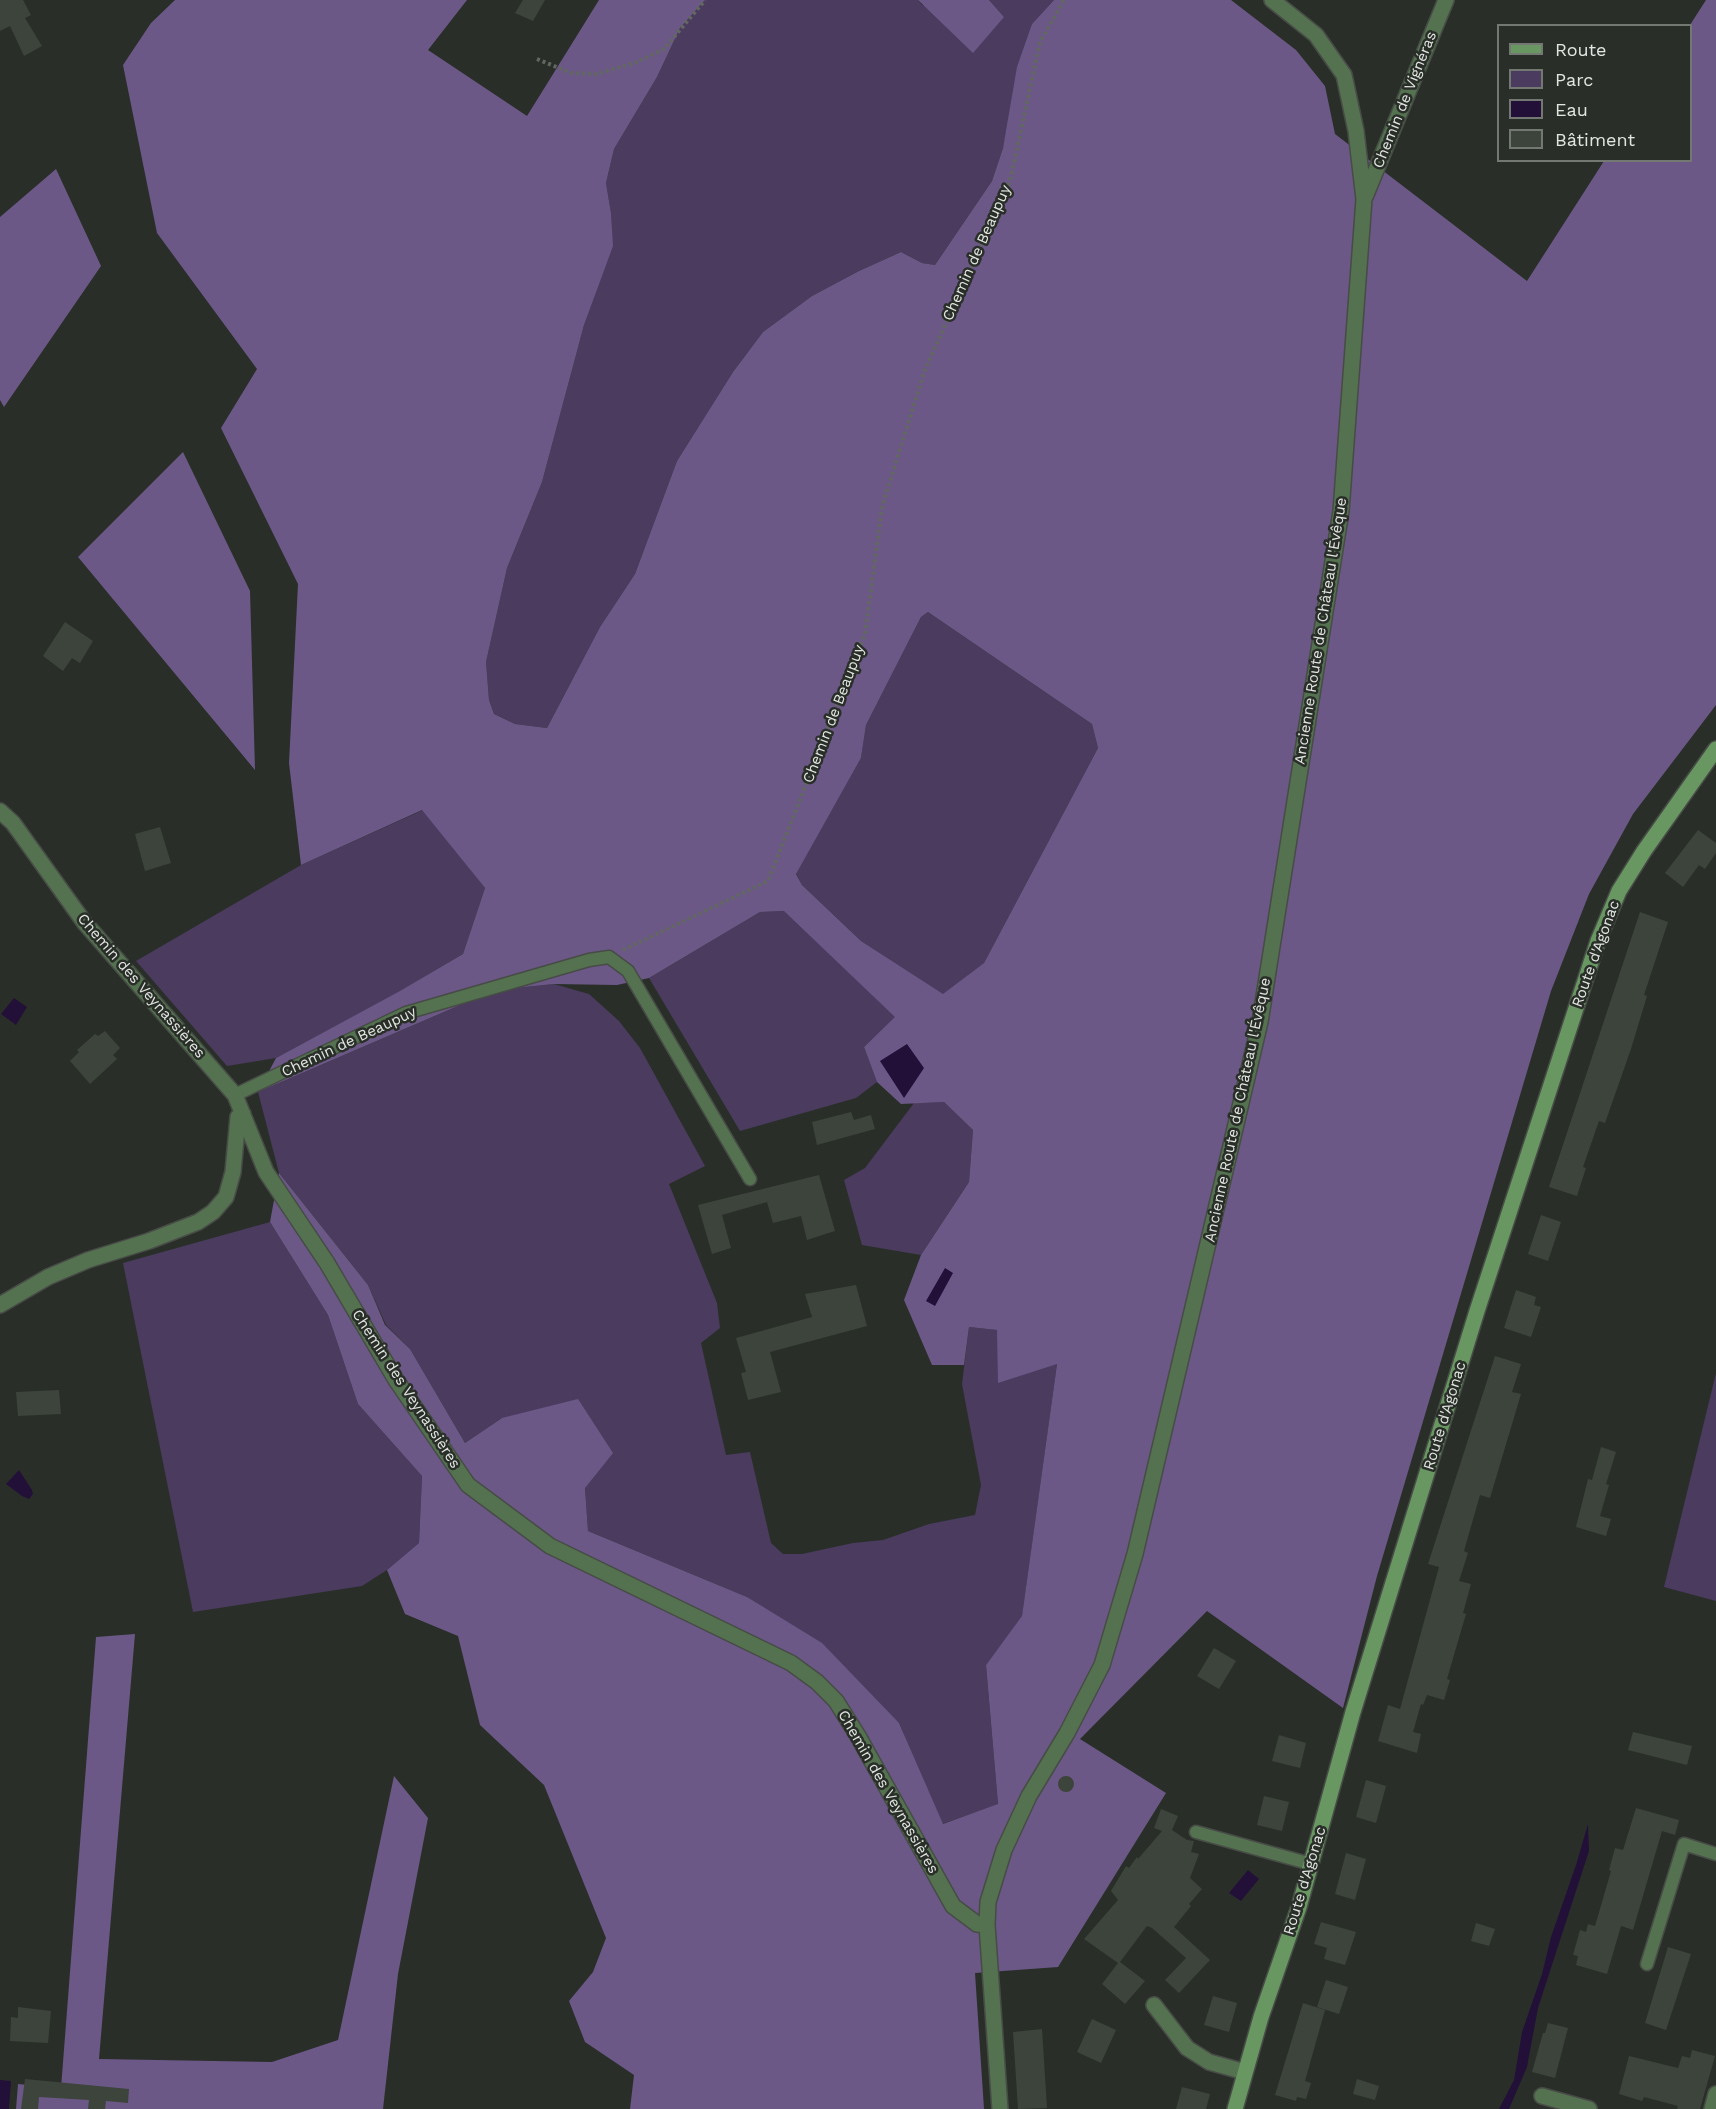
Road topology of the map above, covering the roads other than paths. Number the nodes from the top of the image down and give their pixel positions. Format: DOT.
graph roads {
  1 [pos="1272,0"];
  2 [pos="1446,0"];
  3 [pos="1364,199"];
  4 [pos="1716,749"];
  5 [pos="0,812"];
  6 [pos="235,1095"];
  7 [pos="243,1114"];
  8 [pos="750,1179"];
  9 [pos="0,1305"];
  10 [pos="1196,1832"];
  11 [pos="1716,1854"];
  12 [pos="1311,1864"];
  13 [pos="987,1924"];
  14 [pos="1647,1964"];
  15 [pos="1154,2005"];
  16 [pos="1245,2072"];
  17 [pos="1716,2094"];
  18 [pos="1542,2096"];
  19 [pos="1000,2109"];
  20 [pos="1235,2109"];
  21 [pos="1589,2109"];
  22 [pos="1712,2109"];
  1 -- 3 [label="street, Ancienne Route de Château l'Évêque"];
  2 -- 3 [label="street, Chemin de Vignéras"];
  3 -- 13 [label="street, Ancienne Route de Château l'Évêque"];
  4 -- 12 [label="main road, Route d'Agonac"];
  5 -- 6 [label="street, Chemin des Veynassières"];
  6 -- 7 [label="street, Chemin des Veynassières"];
  6 -- 8 [label="lane, Chemin de Beaupuy"];
  7 -- 9 [label="street"];
  7 -- 13 [label="street, Chemin des Veynassières"];
  10 -- 12 [label="lane"];
  11 -- 14 [label="lane"];
  12 -- 16 [label="main road, Route d'Agonac"];
  13 -- 19 [label="street, Ancienne Route de Château l'Évêque"];
  15 -- 16 [label="street"];
  16 -- 20 [label="main road, Route d'Agonac"];
  17 -- 22 [label="street"];
  18 -- 21 [label="street"];
}
